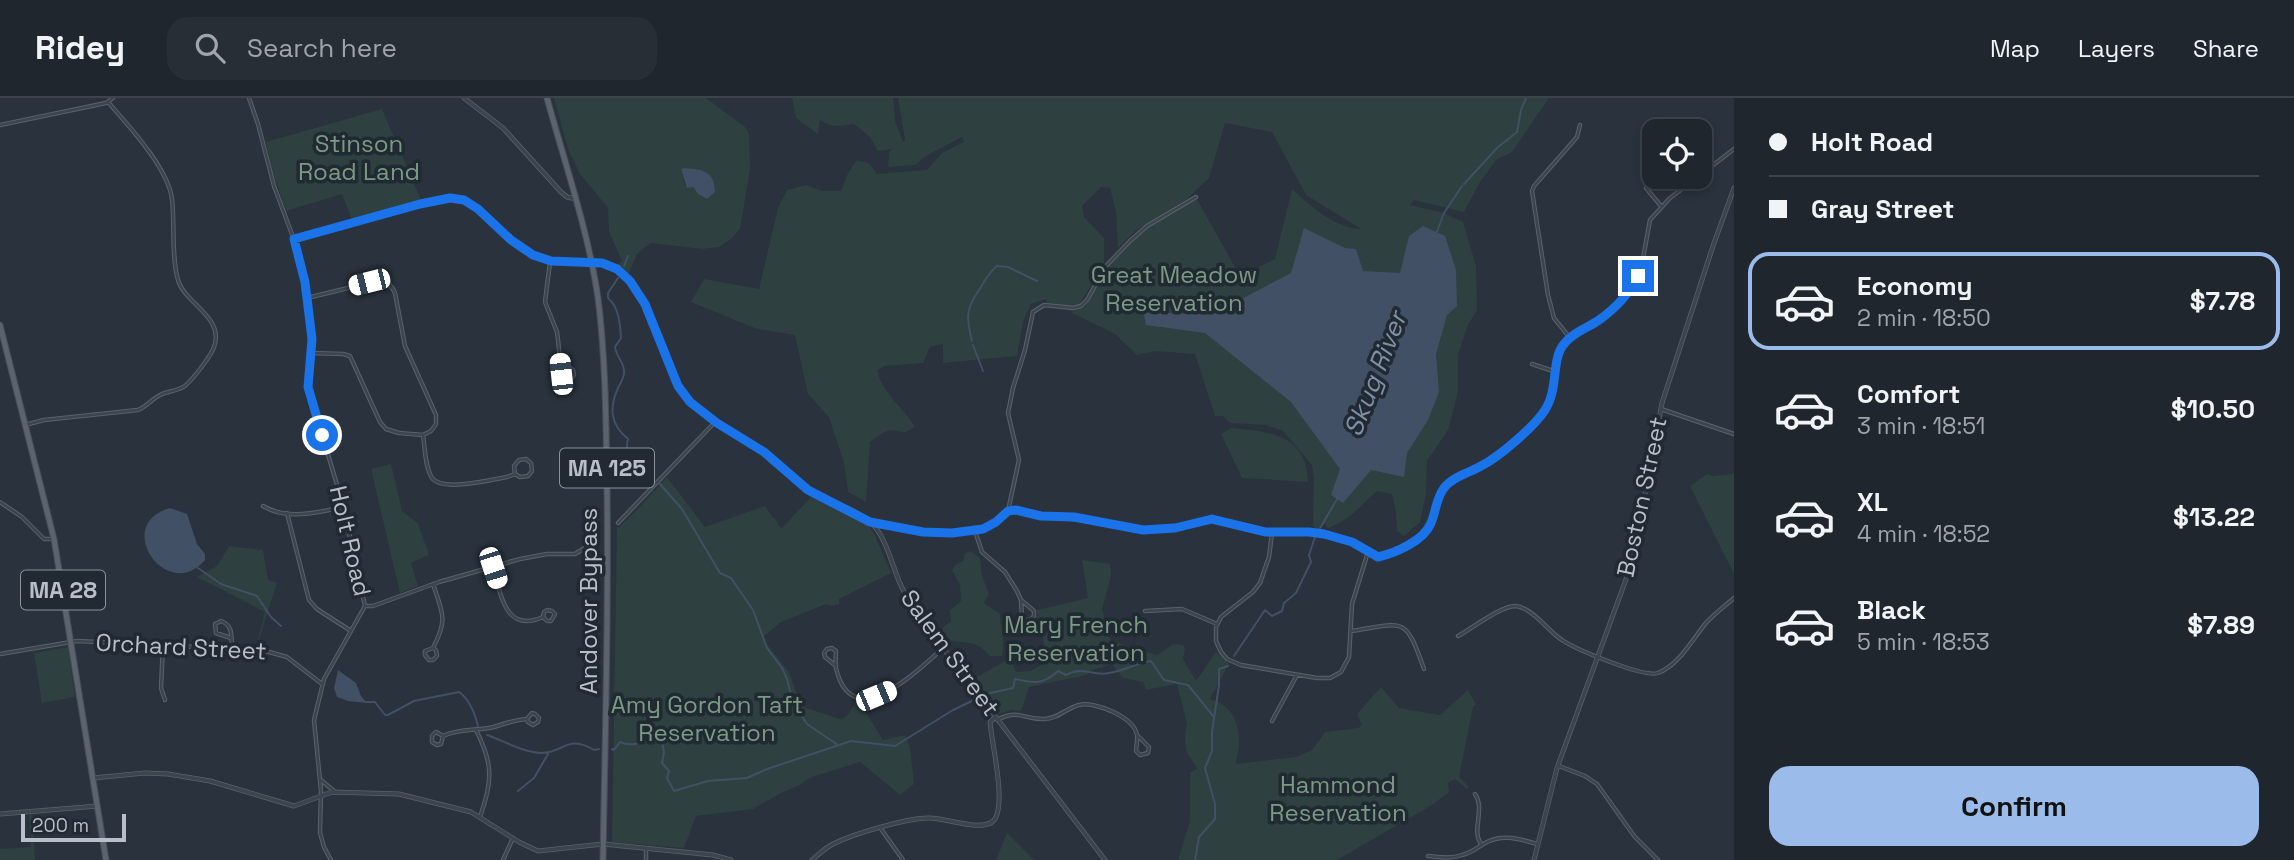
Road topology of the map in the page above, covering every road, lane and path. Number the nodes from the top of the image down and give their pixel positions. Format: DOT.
graph roads {
  1 [pos="113,98"];
  2 [pos="249,98"];
  3 [pos="464,98"];
  4 [pos="547,98"];
  5 [pos="108,102"];
  6 [pos="0,125"];
  7 [pos="1580,125"];
  8 [pos="1734,149"];
  9 [pos="1712,166"];
  10 [pos="1734,188"];
  11 [pos="1647,189"];
  12 [pos="1683,189"];
  13 [pos="1196,197"];
  14 [pos="576,199"];
  15 [pos="1661,206"];
  16 [pos="294,239"];
  17 [pos="551,261"];
  18 [pos="592,263"];
  19 [pos="307,298"];
  20 [pos="0,325"];
  21 [pos="1570,338"];
  22 [pos="310,353"];
  23 [pos="560,359"];
  24 [pos="1532,363"];
  25 [pos="1556,372"];
  26 [pos="1661,410"];
  27 [pos="715,421"];
  28 [pos="25,425"];
  29 [pos="423,435"];
  30 [pos="1734,435"];
  31 [pos="515,474"];
  32 [pos="0,502"];
  33 [pos="263,506"];
  34 [pos="343,507"];
  35 [pos="1008,511"];
  36 [pos="287,513"];
  37 [pos="870,522"];
  38 [pos="618,523"];
  39 [pos="975,531"];
  40 [pos="1272,533"];
  41 [pos="54,539"];
  42 [pos="596,541"];
  43 [pos="1368,552"];
  44 [pos="493,568"];
  45 [pos="433,584"];
  46 [pos="1734,598"];
  47 [pos="1021,600"];
  48 [pos="365,606"];
  49 [pos="1145,611"];
  50 [pos="543,617"];
  51 [pos="1217,624"];
  52 [pos="351,631"];
  53 [pos="1351,631"];
  54 [pos="1458,636"];
  55 [pos="231,638"];
  56 [pos="71,642"];
  57 [pos="163,645"];
  58 [pos="433,648"];
  59 [pos="943,648"];
  60 [pos="232,649"];
  61 [pos="0,654"];
  62 [pos="1598,656"];
  63 [pos="836,666"];
  64 [pos="1424,670"];
  65 [pos="1297,675"];
  66 [pos="322,684"];
  67 [pos="165,700"];
  68 [pos="996,718"];
  69 [pos="527,719"];
  70 [pos="1272,721"];
  71 [pos="476,729"];
  72 [pos="443,736"];
  73 [pos="1138,736"];
  74 [pos="1558,765"];
  75 [pos="319,776"];
  76 [pos="93,778"];
  77 [pos="337,792"];
  78 [pos="1475,794"];
  79 [pos="321,796"];
  80 [pos="98,806"];
  81 [pos="0,814"];
  82 [pos="480,817"];
  83 [pos="881,829"];
  84 [pos="513,838"];
  85 [pos="1537,844"];
  86 [pos="603,845"];
  87 [pos="1482,845"];
  88 [pos="646,849"];
  89 [pos="1428,856"];
  90 [pos="713,857"];
  91 [pos="106,860"];
  92 [pos="330,860"];
  93 [pos="503,860"];
  94 [pos="603,860"];
  95 [pos="646,860"];
  96 [pos="731,860"];
  97 [pos="812,860"];
  98 [pos="903,860"];
  99 [pos="1105,860"];
  100 [pos="1534,860"];
  101 [pos="1658,860"];
  1 -- 5 [label="street"];
  2 -- 16 [label="street, Holt Road"];
  3 -- 14 [label="street"];
  4 -- 14 [label="main road, Andover Bypass / MA 125"];
  5 -- 6 [label="street"];
  5 -- 28 [label="street"];
  7 -- 21 [label="street"];
  8 -- 9 [label="street"];
  10 -- 26 [label="street, Boston Street"];
  11 -- 15 [label="street"];
  12 -- 15 [label="street"];
  13 -- 35 [label="street"];
  14 -- 18 [label="main road, Andover Bypass / MA 125"];
  15 -- 21 [label="street"];
  16 -- 17 [label="street"];
  16 -- 19 [label="street, Holt Road"];
  17 -- 18 [label="street"];
  17 -- 23 [label="street"];
  18 -- 27 [label="street"];
  18 -- 86 [label="main road, Andover Bypass / MA 125"];
  19 -- 22 [label="street, Holt Road"];
  19 -- 29 [label="street"];
  20 -- 28 [label="main road, MA 28"];
  21 -- 25 [label="street"];
  22 -- 29 [label="street"];
  22 -- 34 [label="street, Holt Road"];
  23 -- 23 [label="street"];
  24 -- 25 [label="street"];
  25 -- 43 [label="street"];
  26 -- 30 [label="street"];
  26 -- 62 [label="street, Boston Street"];
  27 -- 37 [label="street"];
  27 -- 38 [label="street"];
  28 -- 41 [label="main road, MA 28"];
  29 -- 31 [label="street"];
  31 -- 31 [label="street"];
  32 -- 41 [label="street"];
  33 -- 36 [label="street"];
  34 -- 36 [label="street"];
  34 -- 48 [label="street, Holt Road"];
  35 -- 39 [label="street"];
  35 -- 40 [label="street"];
  36 -- 52 [label="street"];
  37 -- 39 [label="street"];
  37 -- 59 [label="street, Salem Street"];
  39 -- 47 [label="street"];
  40 -- 43 [label="street"];
  40 -- 51 [label="street"];
  41 -- 56 [label="main road, MA 28"];
  42 -- 44 [label="street"];
  43 -- 53 [label="street"];
  44 -- 45 [label="street"];
  44 -- 50 [label="street"];
  45 -- 48 [label="street"];
  45 -- 58 [label="street"];
  46 -- 62 [label="street"];
  47 -- 47 [label="street"];
  48 -- 52 [label="street, Holt Road"];
  49 -- 51 [label="street"];
  51 -- 65 [label="street"];
  52 -- 66 [label="street, Holt Road"];
  53 -- 64 [label="street"];
  53 -- 65 [label="street"];
  54 -- 62 [label="street"];
  55 -- 55 [label="street"];
  55 -- 60 [label="street"];
  56 -- 57 [label="street, Orchard Street"];
  56 -- 61 [label="street, Orchard Street"];
  56 -- 76 [label="main road, MA 28"];
  57 -- 60 [label="street, Orchard Street"];
  57 -- 67 [label="street"];
  59 -- 63 [label="street"];
  59 -- 68 [label="street, Salem Street"];
  60 -- 66 [label="street, Orchard Street"];
  62 -- 74 [label="street, Boston Street"];
  63 -- 63 [label="street"];
  65 -- 70 [label="street"];
  66 -- 75 [label="street, Holt Road"];
  68 -- 73 [label="street"];
  68 -- 83 [label="street"];
  68 -- 99 [label="street, Salem Street"];
  69 -- 71 [label="street"];
  71 -- 72 [label="street"];
  71 -- 82 [label="street"];
  73 -- 73 [label="street"];
  74 -- 85 [label="street, Boston Street"];
  74 -- 101 [label="street"];
  75 -- 77 [label="street"];
  75 -- 79 [label="street, Holt Road"];
  76 -- 79 [label="street"];
  76 -- 80 [label="main road, MA 28"];
  77 -- 79 [label="street"];
  77 -- 82 [label="street"];
  78 -- 87 [label="street"];
  79 -- 92 [label="street, Holt Road"];
  80 -- 81 [label="street"];
  80 -- 91 [label="main road, MA 28"];
  82 -- 84 [label="street"];
  83 -- 97 [label="street"];
  83 -- 98 [label="street"];
  84 -- 86 [label="street"];
  84 -- 93 [label="street"];
  85 -- 87 [label="street"];
  85 -- 100 [label="street, Boston Street"];
  86 -- 88 [label="street"];
  86 -- 94 [label="main road, Andover Bypass / MA 125"];
  87 -- 89 [label="street"];
  88 -- 90 [label="street"];
  88 -- 95 [label="street"];
  90 -- 96 [label="street"];
}
